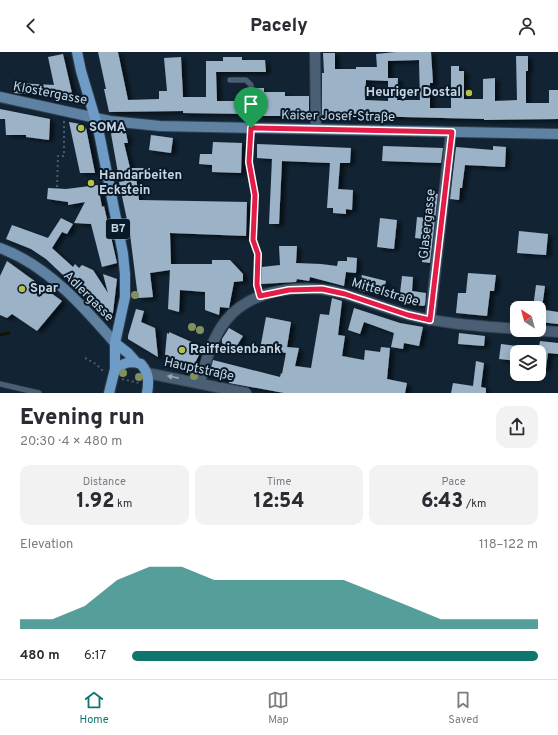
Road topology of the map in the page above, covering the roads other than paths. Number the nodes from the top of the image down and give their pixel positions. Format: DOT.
graph roads {
  1 [pos="77,52"];
  2 [pos="315,52"];
  3 [pos="230,80"];
  4 [pos="0,97"];
  5 [pos="94,116"];
  6 [pos="251,128"];
  7 [pos="316,129"];
  8 [pos="452,132"];
  9 [pos="558,134"];
  10 [pos="0,248"];
  11 [pos="260,296"];
  12 [pos="430,320"];
  13 [pos="510,328"];
  14 [pos="546,331"];
  15 [pos="558,332"];
  16 [pos="115,343"];
  17 [pos="136,362"];
  18 [pos="115,369"];
  19 [pos="147,373"];
  20 [pos="200,383"];
  21 [pos="0,384"];
  22 [pos="38,393"];
  23 [pos="109,393"];
  24 [pos="147,393"];
  25 [pos="246,393"];
  1 -- 5 [label="main road, B7"];
  2 -- 7 [label="street"];
  3 -- 6 [label="lane"];
  4 -- 5 [label="street, Klostergasse"];
  5 -- 6 [label="street, Kaiser Josef-Straße"];
  5 -- 16 [label="main road, B7"];
  6 -- 7 [label="street, Kaiser Josef-Straße"];
  6 -- 11 [label="lane"];
  7 -- 8 [label="street, Kaiser Josef-Straße"];
  8 -- 9 [label="street, Kaiser Josef-Straße"];
  8 -- 12 [label="street, Glasergasse"];
  10 -- 16 [label="street, Adlergasse"];
  11 -- 12 [label="street, Mittelstraße"];
  11 -- 20 [label="street, Mittelstraße"];
  12 -- 13 [label="street, Mittelstraße"];
  14 -- 15 [label="street"];
  16 -- 17 [label="main road"];
  16 -- 18 [label="main road, B7"];
  17 -- 18 [label="main road"];
  17 -- 19 [label="main road"];
  18 -- 23 [label="main road, B7"];
  20 -- 19 [label="street, Hauptstraße, one-way"];
  19 -- 24 [label="main road"];
  20 -- 25 [label="street, Hauptstraße"];
  21 -- 22 [label="lane"];
}
